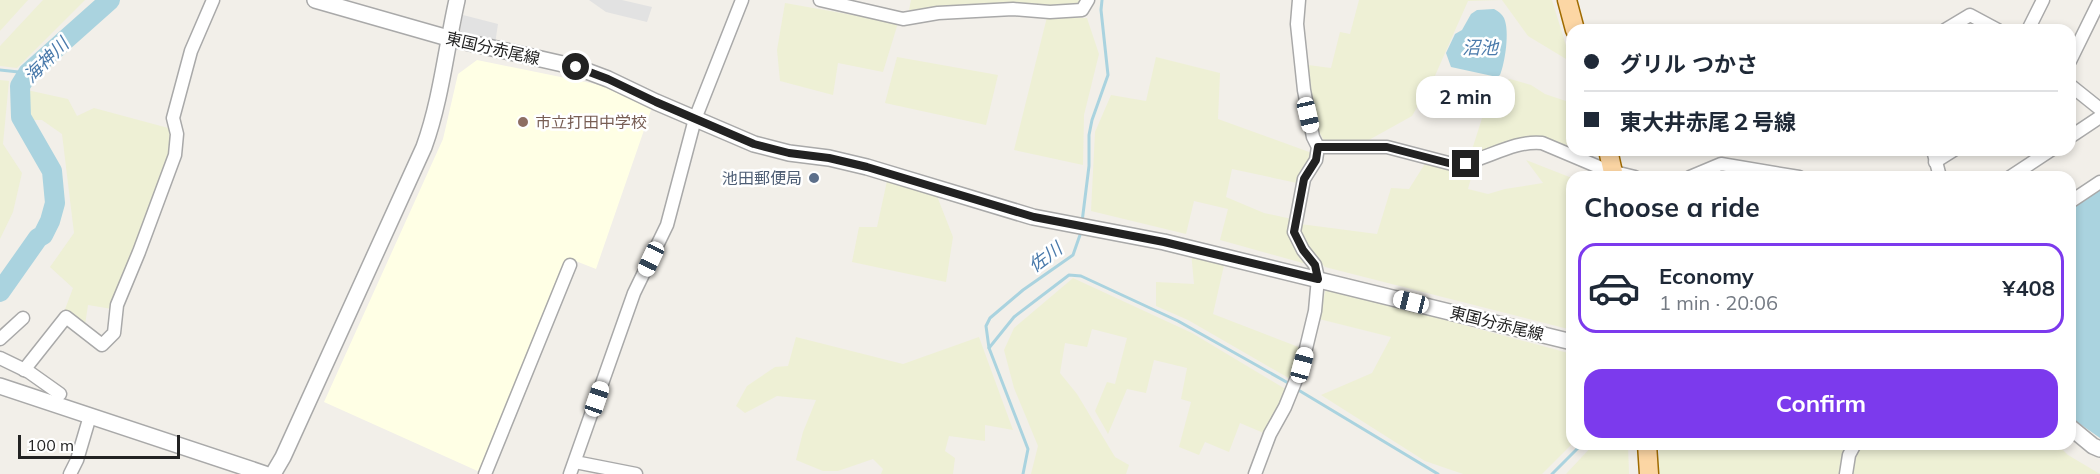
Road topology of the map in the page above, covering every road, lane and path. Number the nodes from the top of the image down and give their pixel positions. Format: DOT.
graph roads {
  1 [pos="213,0"];
  2 [pos="315,0"];
  3 [pos="458,0"];
  4 [pos="741,0"];
  5 [pos="820,0"];
  6 [pos="1088,0"];
  7 [pos="1299,0"];
  8 [pos="1567,0"];
  9 [pos="2043,0"];
  10 [pos="2100,0"];
  11 [pos="1573,24"];
  12 [pos="1956,24"];
  13 [pos="1987,24"];
  14 [pos="2031,24"];
  15 [pos="448,38"];
  16 [pos="2076,49"];
  17 [pos="2076,90"];
  18 [pos="2100,109"];
  19 [pos="2100,117"];
  20 [pos="695,119"];
  21 [pos="2076,133"];
  22 [pos="1318,147"];
  23 [pos="1566,153"];
  24 [pos="1572,156"];
  25 [pos="1610,156"];
  26 [pos="1934,156"];
  27 [pos="2042,156"];
  28 [pos="1607,171"];
  29 [pos="1613,171"];
  30 [pos="1704,171"];
  31 [pos="1763,171"];
  32 [pos="1938,171"];
  33 [pos="2019,171"];
  34 [pos="2100,182"];
  35 [pos="2076,198"];
  36 [pos="570,265"];
  37 [pos="1318,279"];
  38 [pos="23,318"];
  39 [pos="0,339"];
  40 [pos="1566,341"];
  41 [pos="0,358"];
  42 [pos="24,370"];
  43 [pos="0,386"];
  44 [pos="60,394"];
  45 [pos="90,416"];
  46 [pos="2076,432"];
  47 [pos="2100,449"];
  48 [pos="1647,450"];
  49 [pos="1852,450"];
  50 [pos="573,468"];
  51 [pos="70,474"];
  52 [pos="265,474"];
  53 [pos="273,474"];
  54 [pos="485,474"];
  55 [pos="636,474"];
  56 [pos="1255,474"];
  57 [pos="1649,474"];
  58 [pos="1846,474"];
  1 -- 42 [label="street"];
  2 -- 15 [label="street, 東国分赤尾線"];
  3 -- 15 [label="street"];
  4 -- 20 [label="street"];
  5 -- 6 [label="street"];
  7 -- 22 [label="street"];
  8 -- 11 [label="main road"];
  9 -- 14 [label="street"];
  10 -- 16 [label="street"];
  12 -- 13 [label="street"];
  15 -- 20 [label="street, 東国分赤尾線"];
  15 -- 53 [label="street"];
  17 -- 18 [label="street"];
  19 -- 21 [label="street"];
  20 -- 37 [label="street, 東国分赤尾線"];
  20 -- 50 [label="street"];
  22 -- 23 [label="street"];
  22 -- 37 [label="street"];
  24 -- 28 [label="street"];
  25 -- 29 [label="main road"];
  26 -- 32 [label="street"];
  27 -- 33 [label="street"];
  30 -- 31 [label="street"];
  34 -- 35 [label="street"];
  36 -- 54 [label="street"];
  37 -- 40 [label="street, 東国分赤尾線"];
  37 -- 56 [label="street"];
  38 -- 39 [label="street"];
  41 -- 42 [label="street"];
  42 -- 44 [label="street"];
  43 -- 45 [label="street"];
  45 -- 51 [label="street"];
  45 -- 52 [label="street"];
  46 -- 47 [label="street"];
  48 -- 57 [label="main road"];
  49 -- 58 [label="street"];
  50 -- 55 [label="street"];
}
